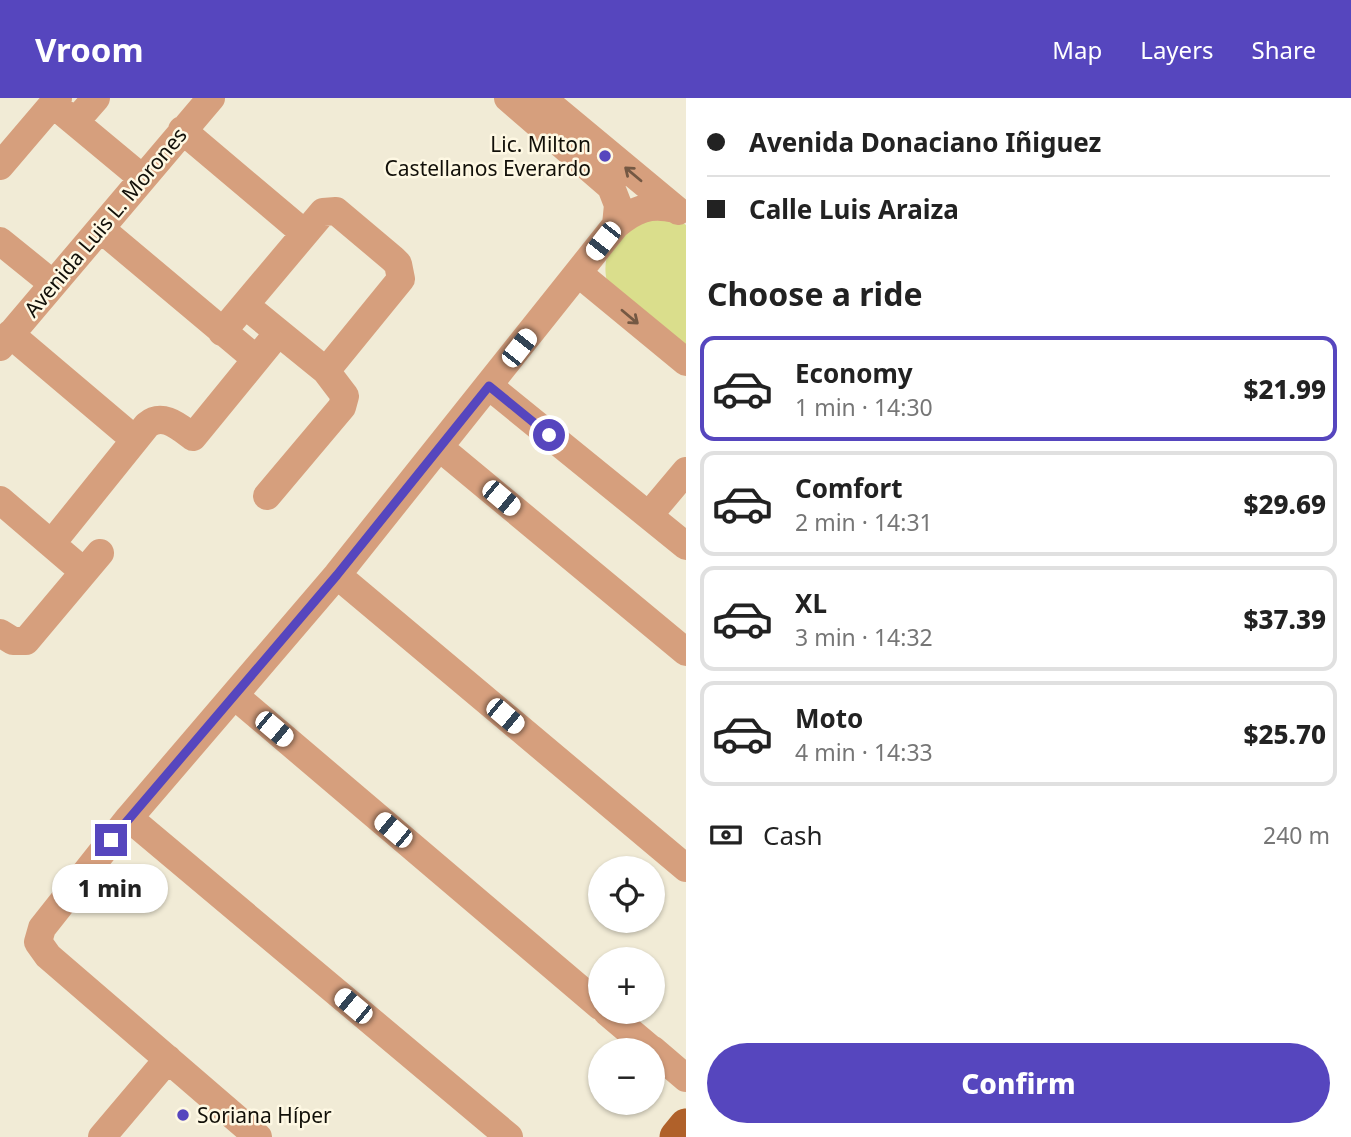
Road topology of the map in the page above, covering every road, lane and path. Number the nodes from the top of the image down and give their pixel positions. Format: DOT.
graph roads {
  1 [pos="96,98"];
  2 [pos="211,98"];
  3 [pos="508,98"];
  4 [pos="542,98"];
  5 [pos="56,101"];
  6 [pos="75,122"];
  7 [pos="182,130"];
  8 [pos="0,166"];
  9 [pos="142,178"];
  10 [pos="681,213"];
  11 [pos="616,225"];
  12 [pos="100,229"];
  13 [pos="304,233"];
  14 [pos="0,240"];
  15 [pos="578,273"];
  16 [pos="53,284"];
  17 [pos="245,305"];
  18 [pos="222,332"];
  19 [pos="278,333"];
  20 [pos="5,340"];
  21 [pos="256,359"];
  22 [pos="686,362"];
  23 [pos="326,371"];
  24 [pos="489,386"];
  25 [pos="134,439"];
  26 [pos="439,447"];
  27 [pos="686,471"];
  28 [pos="267,496"];
  29 [pos="0,500"];
  30 [pos="649,515"];
  31 [pos="52,543"];
  32 [pos="686,546"];
  33 [pos="337,575"];
  34 [pos="0,633"];
  35 [pos="686,652"];
  36 [pos="234,696"];
  37 [pos="128,818"];
  38 [pos="686,867"];
  39 [pos="588,996"];
  40 [pos="622,1024"];
  41 [pos="638,1038"];
  42 [pos="168,1059"];
  43 [pos="665,1061"];
  44 [pos="686,1079"];
  45 [pos="686,1126"];
  46 [pos="102,1137"];
  47 [pos="258,1137"];
  48 [pos="509,1137"];
  49 [pos="677,1137"];
  1 -- 6 [label="street"];
  2 -- 7 [label="street, Avenida Luis L. Morones"];
  3 -- 11 [label="street"];
  10 -- 4 [label="street, one-way"];
  5 -- 6 [label="street"];
  5 -- 8 [label="street"];
  6 -- 9 [label="street"];
  7 -- 9 [label="street, Avenida Luis L. Morones"];
  7 -- 13 [label="street"];
  9 -- 12 [label="street, Avenida Luis L. Morones"];
  10 -- 11 [label="street"];
  11 -- 15 [label="street"];
  12 -- 16 [label="street, Avenida Luis L. Morones"];
  12 -- 18 [label="street"];
  13 -- 17 [label="street"];
  13 -- 23 [label="street"];
  14 -- 16 [label="street"];
  15 -- 22 [label="street, one-way"];
  15 -- 24 [label="street"];
  16 -- 20 [label="street, Avenida Luis L. Morones"];
  17 -- 18 [label="street"];
  17 -- 19 [label="street"];
  18 -- 21 [label="street"];
  19 -- 21 [label="street"];
  19 -- 23 [label="street"];
  20 -- 25 [label="street"];
  21 -- 25 [label="street"];
  23 -- 28 [label="street"];
  24 -- 26 [label="street"];
  24 -- 30 [label="street"];
  25 -- 31 [label="street"];
  26 -- 33 [label="street"];
  26 -- 35 [label="street"];
  27 -- 30 [label="street"];
  29 -- 31 [label="street"];
  30 -- 32 [label="street"];
  31 -- 34 [label="street"];
  33 -- 36 [label="street"];
  33 -- 38 [label="street"];
  36 -- 37 [label="street"];
  36 -- 39 [label="street"];
  37 -- 42 [label="street"];
  37 -- 48 [label="street"];
  40 -- 41 [label="street"];
  42 -- 46 [label="street"];
  42 -- 47 [label="street"];
  43 -- 44 [label="street"];
  45 -- 49 [label="main road"];
}
